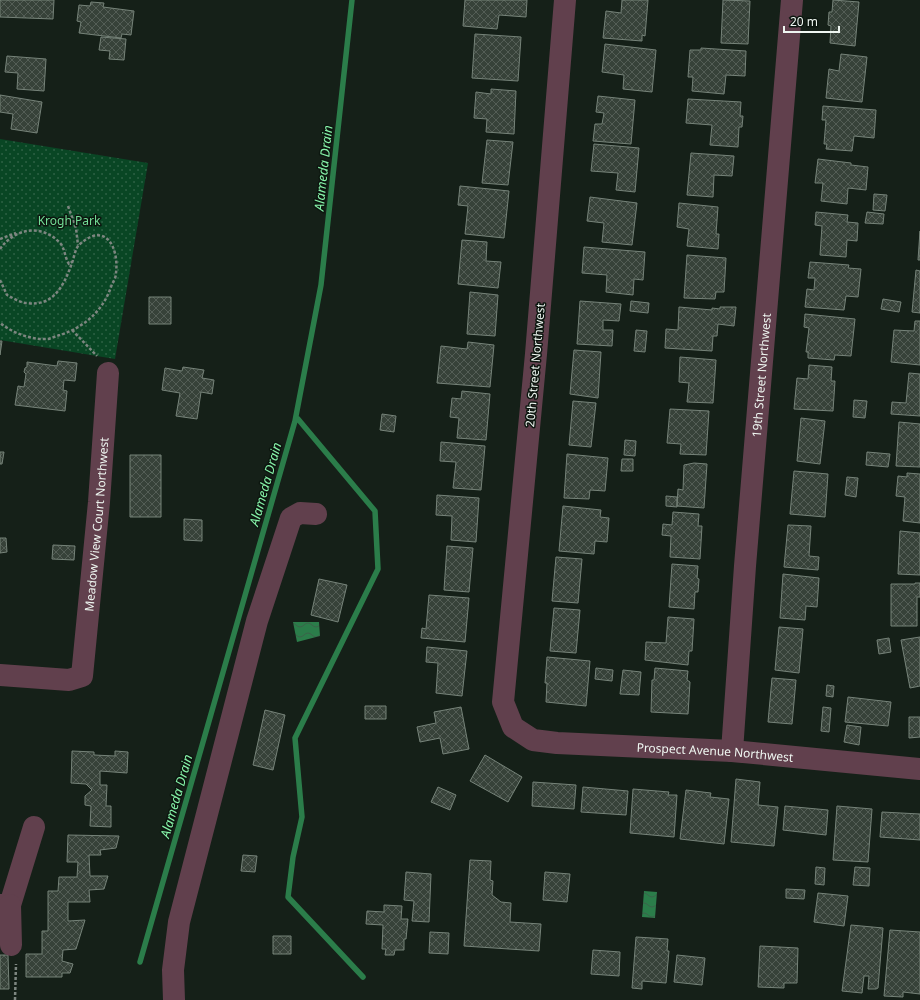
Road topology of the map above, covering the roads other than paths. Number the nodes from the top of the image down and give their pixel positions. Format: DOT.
graph roads {
  1 [pos="565,0"];
  2 [pos="792,0"];
  3 [pos="108,373"];
  4 [pos="316,514"];
  5 [pos="0,675"];
  6 [pos="513,727"];
  7 [pos="732,751"];
  8 [pos="920,769"];
  9 [pos="34,827"];
  10 [pos="5,905"];
  11 [pos="11,945"];
  12 [pos="174,1000"];
  1 -- 6 [label="street, 20th Street Northwest"];
  2 -- 7 [label="street, 19th Street Northwest"];
  3 -- 5 [label="street, Meadow View Court Northwest"];
  4 -- 12 [label="street"];
  6 -- 7 [label="street, Prospect Avenue Northwest"];
  7 -- 8 [label="street, Prospect Avenue Northwest"];
  9 -- 10 [label="street"];
  10 -- 11 [label="street"];
}
